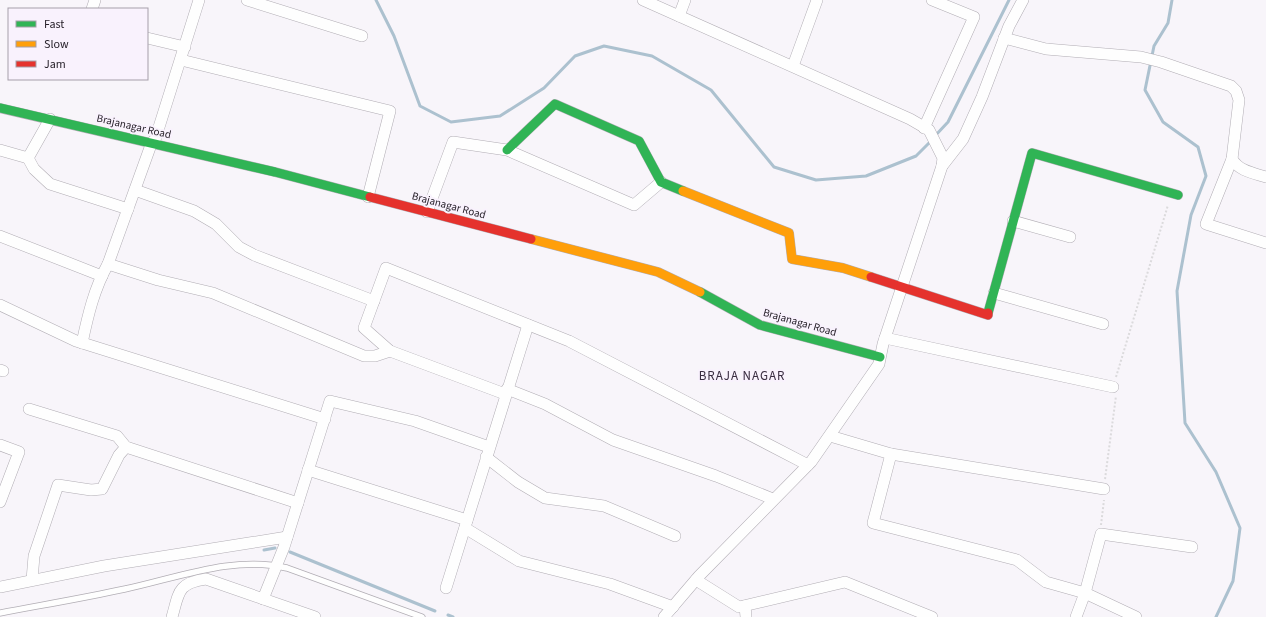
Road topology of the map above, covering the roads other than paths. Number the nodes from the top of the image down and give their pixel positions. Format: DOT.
graph roads {
  1 [pos="200,0"];
  2 [pos="247,0"];
  3 [pos="643,0"];
  4 [pos="685,0"];
  5 [pos="816,0"];
  6 [pos="932,0"];
  7 [pos="1023,0"];
  8 [pos="679,16"];
  9 [pos="362,36"];
  10 [pos="148,38"];
  11 [pos="1004,38"];
  12 [pos="185,47"];
  13 [pos="181,60"];
  14 [pos="793,66"];
  15 [pos="0,108"];
  16 [pos="50,119"];
  17 [pos="926,129"];
  18 [pos="153,143"];
  19 [pos="0,150"];
  20 [pos="507,150"];
  21 [pos="28,158"];
  22 [pos="1232,159"];
  23 [pos="942,162"];
  24 [pos="1266,177"];
  25 [pos="661,182"];
  26 [pos="135,190"];
  27 [pos="1175,193"];
  28 [pos="368,197"];
  29 [pos="128,209"];
  30 [pos="427,212"];
  31 [pos="1013,221"];
  32 [pos="0,236"];
  33 [pos="1070,237"];
  34 [pos="1266,243"];
  35 [pos="108,264"];
  36 [pos="102,276"];
  37 [pos="903,287"];
  38 [pos="994,293"];
  39 [pos="374,301"];
  40 [pos="0,305"];
  41 [pos="1103,324"];
  42 [pos="528,325"];
  43 [pos="885,338"];
  44 [pos="82,343"];
  45 [pos="390,351"];
  46 [pos="880,357"];
  47 [pos="1113,387"];
  48 [pos="506,392"];
  49 [pos="28,409"];
  50 [pos="325,419"];
  51 [pos="830,436"];
  52 [pos="0,445"];
  53 [pos="126,447"];
  54 [pos="488,452"];
  55 [pos="891,454"];
  56 [pos="808,465"];
  57 [pos="308,470"];
  58 [pos="1104,489"];
  59 [pos="773,499"];
  60 [pos="0,502"];
  61 [pos="298,503"];
  62 [pos="466,524"];
  63 [pos="675,536"];
  64 [pos="287,537"];
  65 [pos="1192,547"];
  66 [pos="277,566"];
  67 [pos="32,580"];
  68 [pos="696,580"];
  69 [pos="0,587"];
  70 [pos="446,588"];
  71 [pos="1085,593"];
  72 [pos="263,599"];
  73 [pos="745,606"];
  74 [pos="673,607"];
  75 [pos="0,613"];
  76 [pos="172,617"];
  77 [pos="315,617"];
  78 [pos="422,617"];
  79 [pos="664,617"];
  80 [pos="746,617"];
  81 [pos="932,617"];
  82 [pos="1076,617"];
  83 [pos="1136,617"];
  1 -- 12 [label="street"];
  2 -- 9 [label="street"];
  3 -- 8 [label="street"];
  4 -- 8 [label="street"];
  5 -- 14 [label="street"];
  6 -- 17 [label="street"];
  7 -- 11 [label="street"];
  8 -- 14 [label="street"];
  10 -- 12 [label="street"];
  11 -- 22 [label="street"];
  11 -- 23 [label="street"];
  12 -- 13 [label="street"];
  13 -- 18 [label="street"];
  13 -- 28 [label="street"];
  14 -- 17 [label="street"];
  15 -- 16 [label="street, Brajanagar Road"];
  16 -- 18 [label="street, Brajanagar Road"];
  16 -- 21 [label="street"];
  17 -- 23 [label="street"];
  18 -- 26 [label="street"];
  18 -- 28 [label="street, Brajanagar Road"];
  19 -- 21 [label="street"];
  20 -- 25 [label="street"];
  20 -- 25 [label="street"];
  20 -- 30 [label="street"];
  21 -- 29 [label="street"];
  22 -- 24 [label="street"];
  22 -- 34 [label="street"];
  23 -- 37 [label="street"];
  25 -- 37 [label="street"];
  26 -- 29 [label="street"];
  26 -- 39 [label="street"];
  27 -- 31 [label="street"];
  28 -- 30 [label="street, Brajanagar Road"];
  29 -- 35 [label="street"];
  30 -- 46 [label="street, Brajanagar Road"];
  31 -- 33 [label="street"];
  31 -- 38 [label="street"];
  32 -- 36 [label="street"];
  35 -- 36 [label="street"];
  35 -- 45 [label="street"];
  36 -- 44 [label="street"];
  37 -- 38 [label="street"];
  37 -- 43 [label="street"];
  38 -- 41 [label="street"];
  39 -- 42 [label="street"];
  39 -- 45 [label="street"];
  40 -- 44 [label="street"];
  42 -- 48 [label="street"];
  42 -- 56 [label="street"];
  43 -- 46 [label="street"];
  43 -- 47 [label="street"];
  44 -- 50 [label="street"];
  45 -- 48 [label="street"];
  46 -- 51 [label="street"];
  48 -- 54 [label="street"];
  48 -- 59 [label="street"];
  49 -- 53 [label="street"];
  50 -- 54 [label="street"];
  50 -- 57 [label="street"];
  51 -- 55 [label="street"];
  51 -- 56 [label="street"];
  52 -- 60 [label="street"];
  53 -- 61 [label="street"];
  53 -- 67 [label="street"];
  54 -- 62 [label="street"];
  54 -- 63 [label="street"];
  55 -- 58 [label="street"];
  55 -- 71 [label="street"];
  56 -- 59 [label="street"];
  57 -- 61 [label="street"];
  57 -- 62 [label="street"];
  59 -- 68 [label="street"];
  61 -- 64 [label="street"];
  62 -- 70 [label="street"];
  62 -- 74 [label="street"];
  64 -- 66 [label="street"];
  64 -- 67 [label="street"];
  65 -- 71 [label="street"];
  66 -- 72 [label="street"];
  66 -- 75 [label="lane"];
  66 -- 78 [label="lane"];
  67 -- 69 [label="street"];
  68 -- 73 [label="street"];
  68 -- 74 [label="street"];
  71 -- 82 [label="street"];
  71 -- 83 [label="street"];
  72 -- 76 [label="street"];
  72 -- 77 [label="street"];
  73 -- 80 [label="street"];
  73 -- 81 [label="street"];
  74 -- 79 [label="street"];
}
